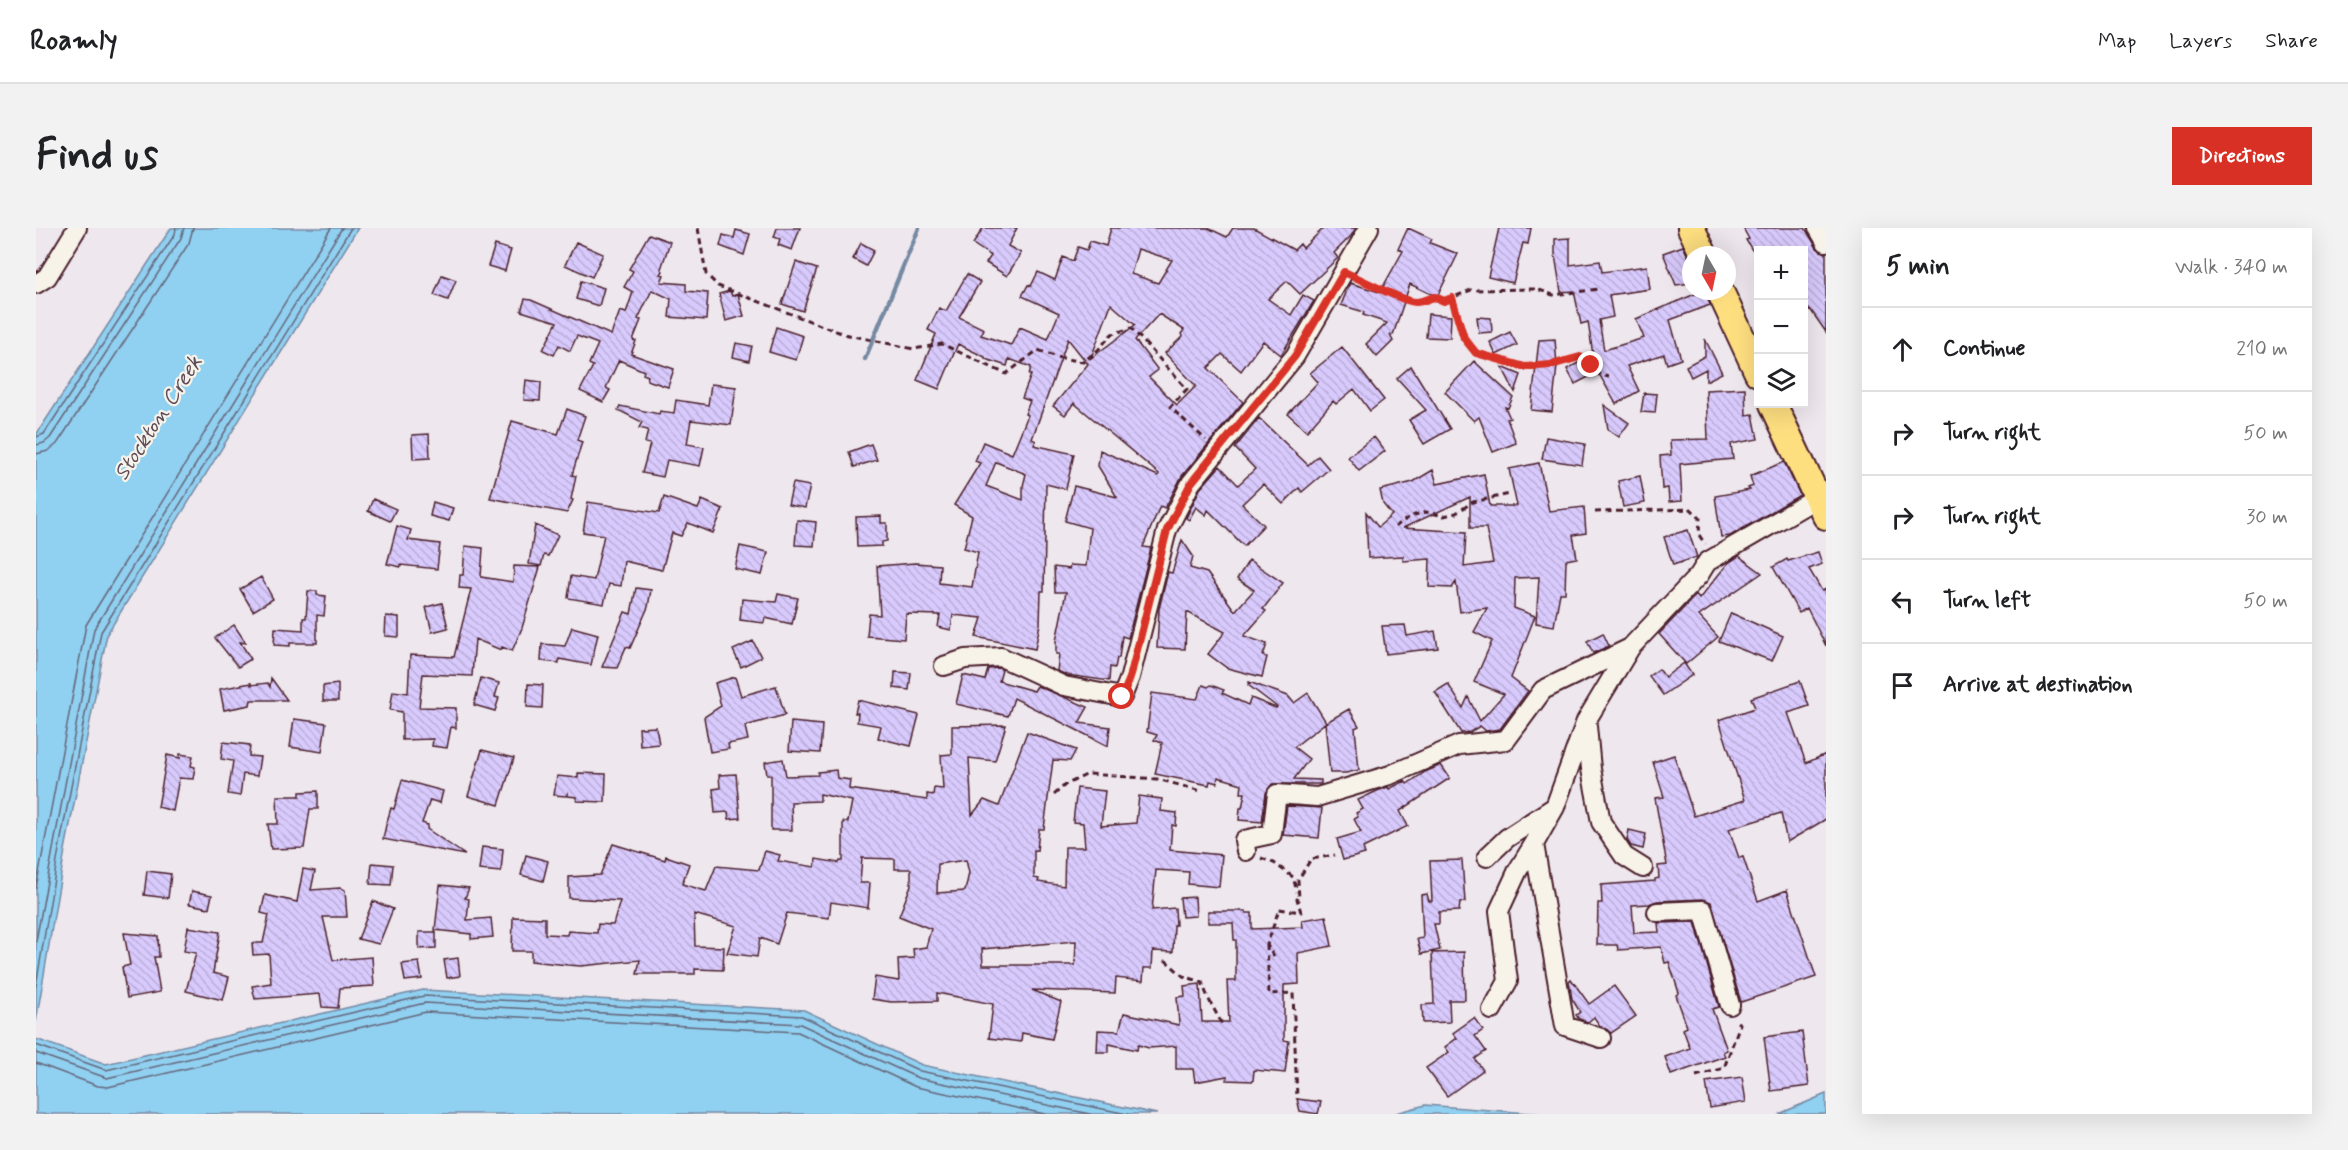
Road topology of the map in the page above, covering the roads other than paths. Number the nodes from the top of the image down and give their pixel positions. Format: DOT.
graph roads {
  1 [pos="77,228"];
  2 [pos="1369,228"];
  3 [pos="1691,228"];
  4 [pos="1818,228"];
  5 [pos="1826,242"];
  6 [pos="1700,246"];
  7 [pos="42,281"];
  8 [pos="36,296"];
  9 [pos="1724,300"];
  10 [pos="1754,364"];
  11 [pos="1775,408"];
  12 [pos="1821,507"];
  13 [pos="1630,648"];
  14 [pos="944,666"];
  15 [pos="1586,721"];
  16 [pos="1555,807"];
  17 [pos="1534,844"];
  18 [pos="1246,851"];
  19 [pos="1487,857"];
  20 [pos="1643,868"];
  21 [pos="1658,912"];
  22 [pos="1730,1005"];
  23 [pos="1492,1010"];
  24 [pos="1601,1038"];
  1 -- 7 [label="street"];
  2 -- 14 [label="street"];
  3 -- 6 [label="highway"];
  4 -- 5 [label="street"];
  7 -- 8 [label="street"];
  9 -- 10 [label="highway"];
  11 -- 12 [label="highway"];
  12 -- 13 [label="street"];
  13 -- 15 [label="street"];
  13 -- 18 [label="street"];
  15 -- 16 [label="street"];
  15 -- 20 [label="street"];
  16 -- 17 [label="street"];
  16 -- 19 [label="street"];
  17 -- 23 [label="street"];
  17 -- 24 [label="street"];
  21 -- 22 [label="street"];
}
